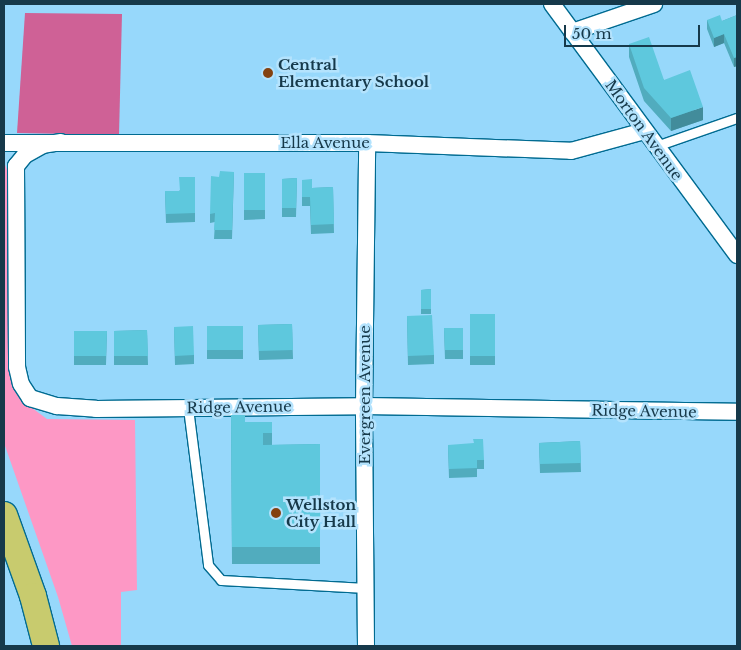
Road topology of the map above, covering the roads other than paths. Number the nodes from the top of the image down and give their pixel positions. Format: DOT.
graph roads {
  1 [pos="552,4"];
  2 [pos="654,4"];
  3 [pos="572,32"];
  4 [pos="737,118"];
  5 [pos="644,131"];
  6 [pos="61,142"];
  7 [pos="4,143"];
  8 [pos="367,143"];
  9 [pos="656,146"];
  10 [pos="737,255"];
  11 [pos="364,406"];
  12 [pos="188,408"];
  13 [pos="737,412"];
  14 [pos="4,515"];
  15 [pos="366,588"];
  16 [pos="46,646"];
  17 [pos="366,646"];
  1 -- 3 [label="street, Morton Avenue"];
  2 -- 3 [label="street"];
  3 -- 5 [label="street, Morton Avenue"];
  4 -- 9 [label="lane"];
  5 -- 8 [label="street, Ella Avenue"];
  5 -- 9 [label="street, Morton Avenue"];
  6 -- 7 [label="street, Ella Avenue"];
  6 -- 8 [label="street, Ella Avenue"];
  6 -- 12 [label="street, Ridge Avenue"];
  8 -- 11 [label="street, Evergreen Avenue"];
  9 -- 10 [label="street, Morton Avenue"];
  11 -- 12 [label="street, Ridge Avenue"];
  11 -- 13 [label="street, Ridge Avenue"];
  11 -- 15 [label="street, Evergreen Avenue"];
  12 -- 15 [label="lane"];
  14 -- 16 [label="main road"];
  15 -- 17 [label="street, Evergreen Avenue"];
}
